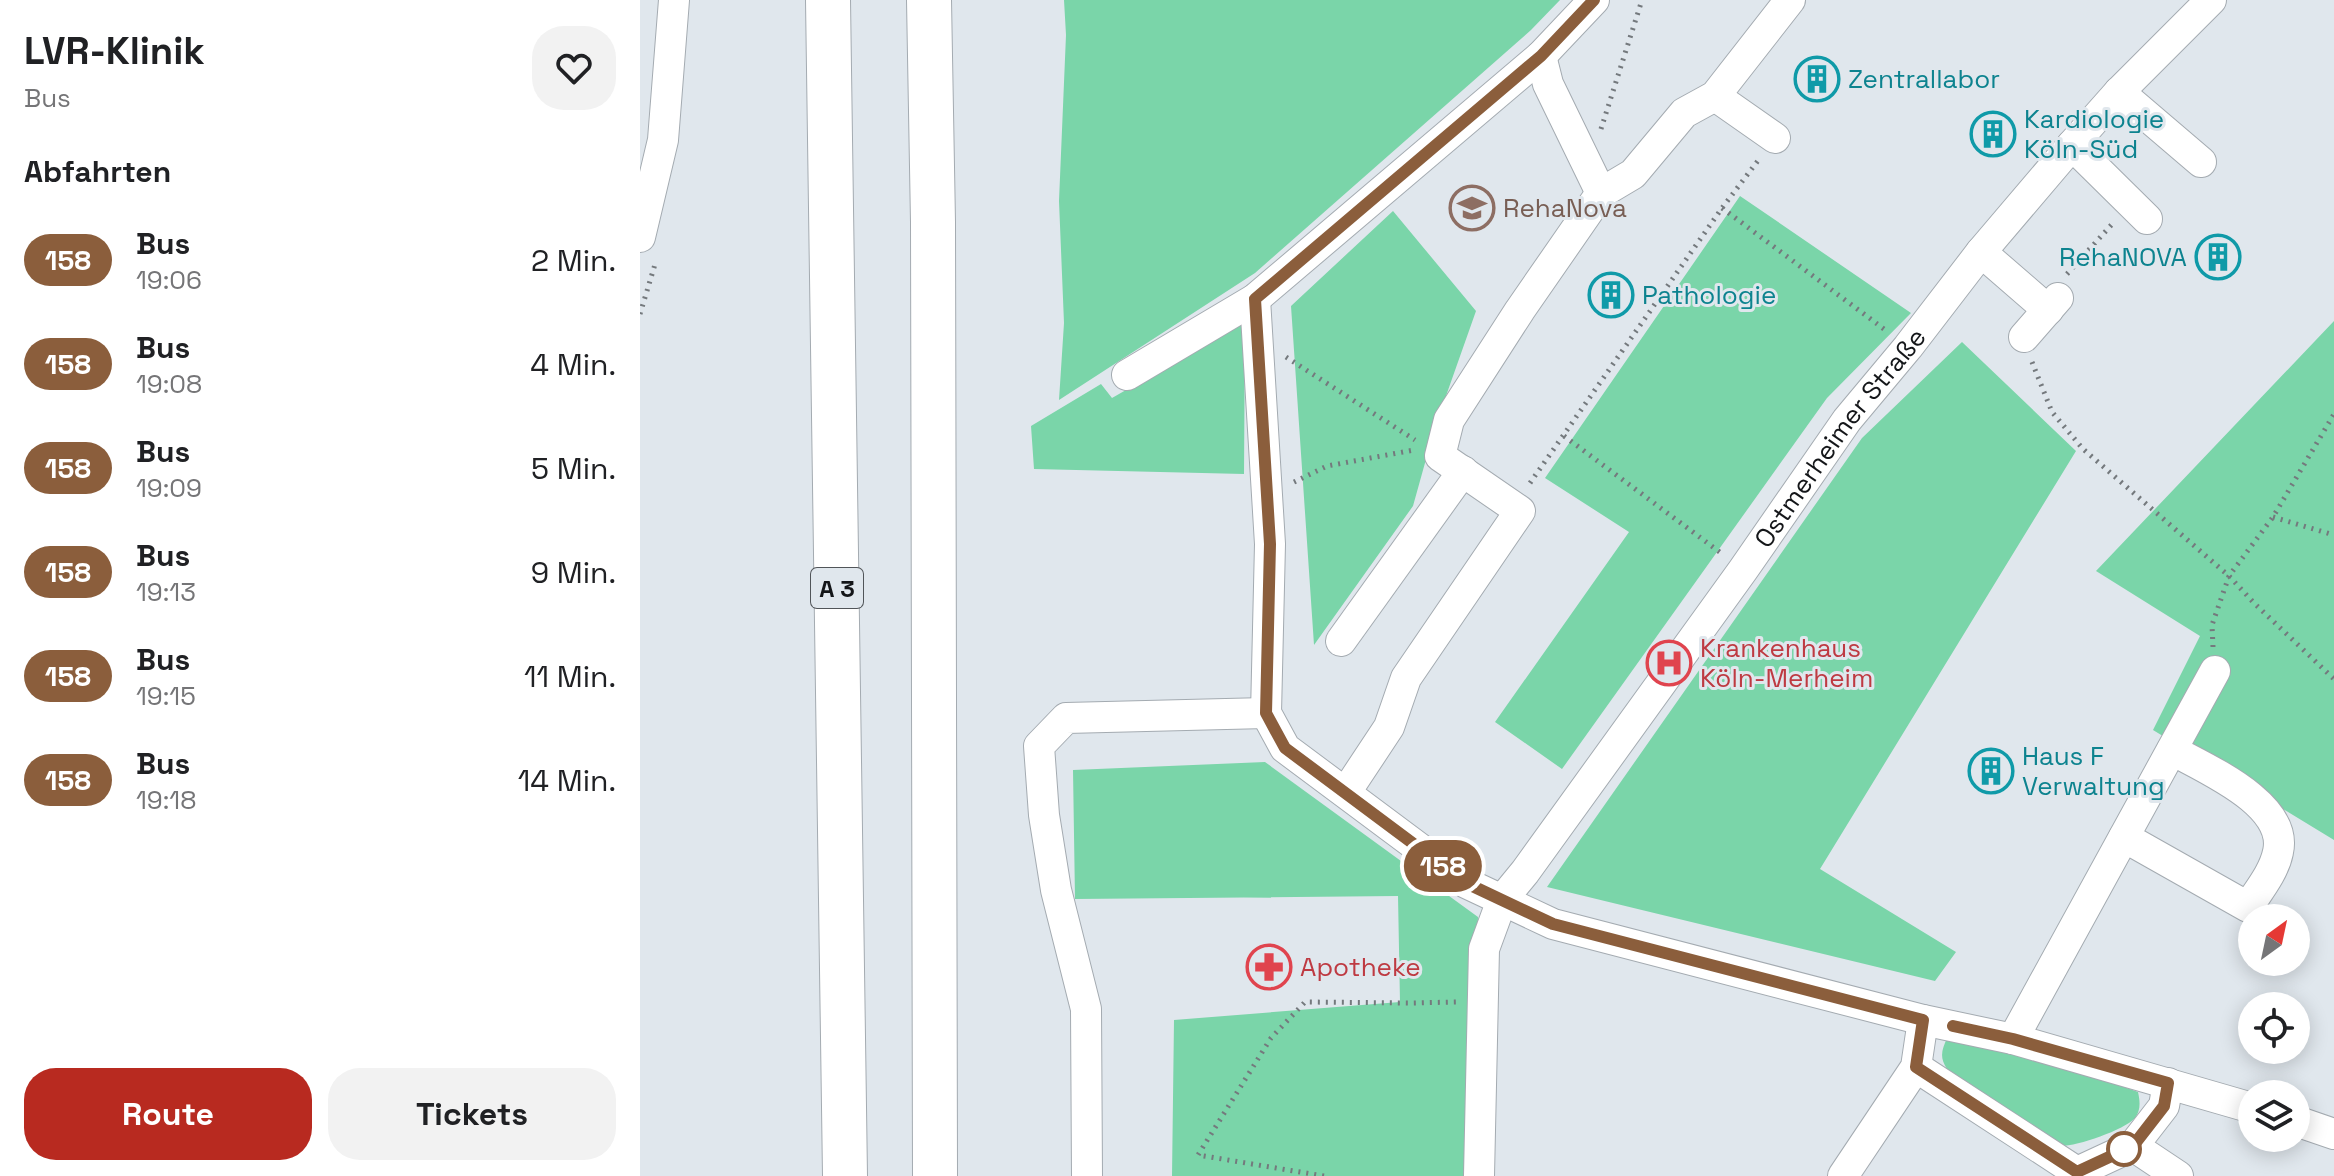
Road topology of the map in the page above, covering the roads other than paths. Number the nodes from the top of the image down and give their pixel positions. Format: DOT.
graph roads {
  1 [pos="674,0"];
  2 [pos="828,0"];
  3 [pos="929,0"];
  4 [pos="1594,0"];
  5 [pos="1790,0"];
  6 [pos="2211,0"];
  7 [pos="1541,56"];
  8 [pos="2119,92"];
  9 [pos="1715,96"];
  10 [pos="652,138"];
  11 [pos="1775,138"];
  12 [pos="2072,145"];
  13 [pos="2201,162"];
  14 [pos="1601,193"];
  15 [pos="2139,211"];
  16 [pos="640,237"];
  17 [pos="1981,252"];
  18 [pos="1255,299"];
  19 [pos="2024,337"];
  20 [pos="1127,375"];
  21 [pos="1463,471"];
  22 [pos="1341,641"];
  23 [pos="2215,671"];
  24 [pos="1266,713"];
  25 [pos="2172,750"];
  26 [pos="1346,792"];
  27 [pos="2124,837"];
  28 [pos="1502,900"];
  29 [pos="1923,1020"];
  30 [pos="2013,1039"];
  31 [pos="1916,1067"];
  32 [pos="2168,1083"];
  33 [pos="2238,1104"];
  34 [pos="2133,1146"];
  35 [pos="2080,1174"];
  36 [pos="845,1176"];
  37 [pos="935,1176"];
  38 [pos="1087,1176"];
  39 [pos="1479,1176"];
  40 [pos="1843,1176"];
  41 [pos="2178,1176"];
  1 -- 10 [label="street"];
  2 -- 36 [label="highway, A 3"];
  3 -- 37 [label="highway"];
  4 -- 7 [label="street"];
  5 -- 9 [label="street"];
  6 -- 8 [label="street, Ostmerheimer Straße"];
  7 -- 14 [label="street"];
  7 -- 18 [label="street"];
  8 -- 12 [label="street, Ostmerheimer Straße"];
  8 -- 13 [label="street"];
  9 -- 11 [label="street"];
  9 -- 14 [label="street"];
  10 -- 16 [label="street"];
  12 -- 15 [label="street"];
  12 -- 17 [label="street, Ostmerheimer Straße"];
  14 -- 21 [label="street"];
  17 -- 19 [label="street"];
  17 -- 28 [label="street, Ostmerheimer Straße"];
  18 -- 20 [label="street"];
  18 -- 24 [label="street"];
  21 -- 22 [label="street"];
  21 -- 26 [label="street"];
  23 -- 25 [label="street"];
  24 -- 26 [label="street"];
  24 -- 38 [label="street"];
  25 -- 27 [label="street"];
  25 -- 27 [label="street"];
  26 -- 28 [label="street"];
  27 -- 30 [label="street"];
  28 -- 29 [label="street"];
  28 -- 39 [label="street, Ostmerheimer Straße"];
  29 -- 30 [label="street"];
  29 -- 31 [label="street"];
  30 -- 32 [label="street"];
  31 -- 35 [label="street"];
  31 -- 40 [label="street"];
  32 -- 33 [label="street"];
  32 -- 34 [label="street"];
  34 -- 35 [label="street"];
  34 -- 41 [label="street"];
}
